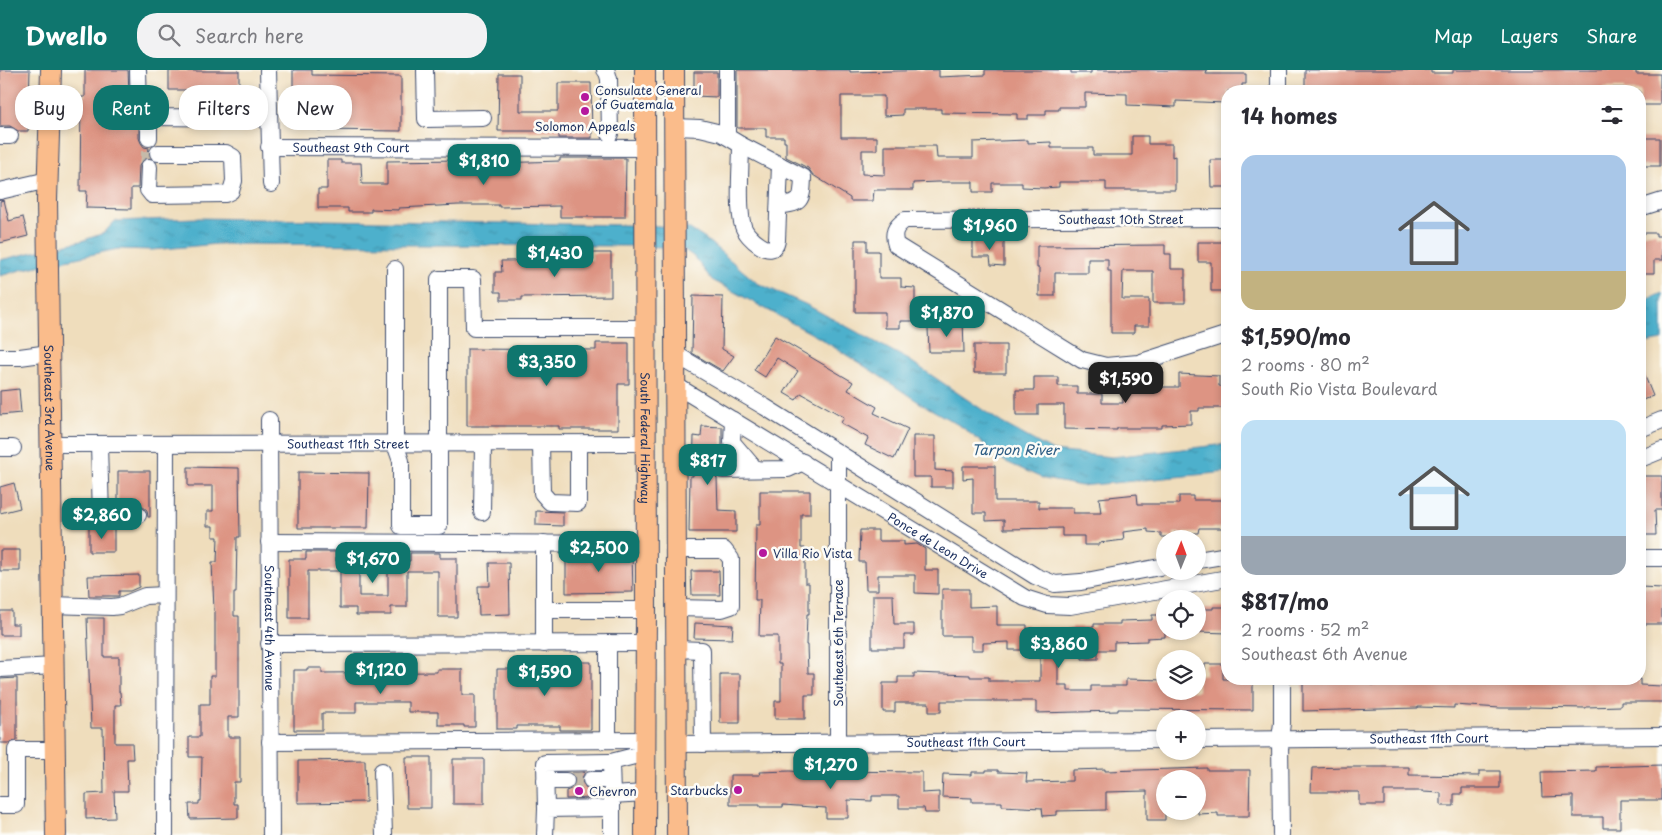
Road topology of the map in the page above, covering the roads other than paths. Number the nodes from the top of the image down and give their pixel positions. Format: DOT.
graph roads {
  1 [pos="51,70"];
  2 [pos="138,70"];
  3 [pos="268,70"];
  4 [pos="425,70"];
  5 [pos="605,70"];
  6 [pos="645,70"];
  7 [pos="667,70"];
  8 [pos="727,70"];
  9 [pos="1279,70"];
  10 [pos="675,79"];
  11 [pos="138,85"];
  12 [pos="1280,85"];
  13 [pos="169,117"];
  14 [pos="269,118"];
  15 [pos="482,118"];
  16 [pos="675,127"];
  17 [pos="149,130"];
  18 [pos="610,134"];
  19 [pos="149,138"];
  20 [pos="735,141"];
  21 [pos="269,147"];
  22 [pos="645,148"];
  23 [pos="158,153"];
  24 [pos="780,165"];
  25 [pos="148,168"];
  26 [pos="48,180"];
  27 [pos="271,184"];
  28 [pos="0,192"];
  29 [pos="1662,201"];
  30 [pos="779,205"];
  31 [pos="1646,206"];
  32 [pos="1221,218"];
  33 [pos="395,269"];
  34 [pos="645,328"];
  35 [pos="1221,336"];
  36 [pos="49,353"];
  37 [pos="675,354"];
  38 [pos="0,357"];
  39 [pos="675,385"];
  40 [pos="765,407"];
  41 [pos="268,420"];
  42 [pos="733,420"];
  43 [pos="1662,420"];
  44 [pos="1646,427"];
  45 [pos="749,430"];
  46 [pos="645,443"];
  47 [pos="50,444"];
  48 [pos="99,444"];
  49 [pos="166,444"];
  50 [pos="269,444"];
  51 [pos="395,444"];
  52 [pos="439,444"];
  53 [pos="483,444"];
  54 [pos="541,444"];
  55 [pos="578,444"];
  56 [pos="1662,450"];
  57 [pos="838,453"];
  58 [pos="1646,457"];
  59 [pos="803,462"];
  60 [pos="755,469"];
  61 [pos="723,470"];
  62 [pos="675,484"];
  63 [pos="838,484"];
  64 [pos="482,512"];
  65 [pos="151,515"];
  66 [pos="269,542"];
  67 [pos="544,543"];
  68 [pos="646,544"];
  69 [pos="675,550"];
  70 [pos="1221,555"];
  71 [pos="1206,558"];
  72 [pos="1646,558"];
  73 [pos="1662,558"];
  74 [pos="1156,568"];
  75 [pos="1221,579"];
  76 [pos="165,595"];
  77 [pos="52,605"];
  78 [pos="676,608"];
  79 [pos="544,610"];
  80 [pos="646,610"];
  81 [pos="608,643"];
  82 [pos="646,643"];
  83 [pos="270,644"];
  84 [pos="544,644"];
  85 [pos="676,649"];
  86 [pos="54,666"];
  87 [pos="0,669"];
  88 [pos="702,675"];
  89 [pos="676,676"];
  90 [pos="1282,685"];
  91 [pos="676,709"];
  92 [pos="703,709"];
  93 [pos="1662,736"];
  94 [pos="1280,739"];
  95 [pos="608,740"];
  96 [pos="1156,740"];
  97 [pos="1206,740"];
  98 [pos="270,742"];
  99 [pos="838,743"];
  100 [pos="676,744"];
  101 [pos="703,744"];
  102 [pos="646,746"];
  103 [pos="55,750"];
  104 [pos="611,762"];
  105 [pos="382,771"];
  106 [pos="566,780"];
  107 [pos="591,780"];
  108 [pos="545,781"];
  109 [pos="645,793"];
  110 [pos="612,794"];
  111 [pos="0,805"];
  112 [pos="546,809"];
  113 [pos="56,835"];
  114 [pos="165,835"];
  115 [pos="271,835"];
  116 [pos="384,835"];
  117 [pos="546,835"];
  118 [pos="612,835"];
  119 [pos="645,835"];
  120 [pos="677,835"];
  121 [pos="1280,835"];
  1 -- 26 [label="main road, Southeast 3rd Avenue"];
  2 -- 11 [label="street"];
  3 -- 14 [label="street"];
  4 -- 15 [label="street"];
  5 -- 18 [label="street"];
  6 -- 22 [label="main road, South Federal Highway"];
  7 -- 10 [label="main road"];
  8 -- 20 [label="street"];
  9 -- 12 [label="street"];
  10 -- 16 [label="main road"];
  13 -- 14 [label="street"];
  14 -- 21 [label="street"];
  16 -- 20 [label="street"];
  16 -- 37 [label="main road"];
  17 -- 19 [label="street"];
  20 -- 24 [label="street"];
  20 -- 30 [label="street"];
  21 -- 22 [label="street, Southeast 9th Court"];
  21 -- 27 [label="street"];
  22 -- 34 [label="main road, South Federal Highway"];
  23 -- 25 [label="street"];
  24 -- 30 [label="street"];
  24 -- 30 [label="street"];
  26 -- 28 [label="street"];
  26 -- 36 [label="main road, Southeast 3rd Avenue"];
  29 -- 31 [label="street"];
  32 -- 35 [label="street, Southeast 10th Street"];
  33 -- 51 [label="street"];
  34 -- 39 [label="main road"];
  34 -- 46 [label="main road, South Federal Highway"];
  34 -- 52 [label="street"];
  36 -- 38 [label="street"];
  36 -- 47 [label="main road, Southeast 3rd Avenue"];
  37 -- 39 [label="main road"];
  37 -- 40 [label="street, Ponce de Leon Drive"];
  39 -- 42 [label="street, Ponce de Leon Drive"];
  39 -- 62 [label="main road"];
  40 -- 45 [label="street"];
  40 -- 57 [label="street, Ponce de Leon Drive"];
  41 -- 50 [label="street, Southeast 4th Avenue"];
  42 -- 45 [label="street, Ponce de Leon Drive"];
  42 -- 60 [label="street"];
  43 -- 44 [label="street"];
  45 -- 59 [label="street, Ponce de Leon Drive"];
  46 -- 55 [label="street, Southeast 11th Street"];
  46 -- 62 [label="main road"];
  46 -- 68 [label="main road, South Federal Highway"];
  47 -- 48 [label="street, Southeast 11th Street"];
  47 -- 77 [label="main road, Southeast 3rd Avenue"];
  48 -- 49 [label="street, Southeast 11th Street"];
  48 -- 65 [label="street"];
  49 -- 50 [label="street, Southeast 11th Street"];
  49 -- 65 [label="street"];
  50 -- 51 [label="street, Southeast 11th Street"];
  50 -- 66 [label="street, Southeast 4th Avenue"];
  51 -- 52 [label="street, Southeast 11th Street"];
  51 -- 52 [label="street"];
  52 -- 53 [label="street, Southeast 11th Street"];
  53 -- 54 [label="street, Southeast 11th Street"];
  53 -- 64 [label="street"];
  54 -- 55 [label="street, Southeast 11th Street"];
  54 -- 55 [label="street"];
  56 -- 58 [label="street"];
  57 -- 63 [label="street, Southeast 6th Terrace"];
  57 -- 74 [label="street, Ponce de Leon Drive"];
  59 -- 60 [label="street"];
  59 -- 63 [label="street, Ponce de Leon Drive"];
  60 -- 61 [label="street"];
  62 -- 69 [label="main road"];
  63 -- 75 [label="street, Ponce de Leon Drive"];
  63 -- 99 [label="street, Southeast 6th Terrace"];
  65 -- 76 [label="street"];
  66 -- 67 [label="street"];
  66 -- 83 [label="street, Southeast 4th Avenue"];
  67 -- 68 [label="street"];
  67 -- 79 [label="street"];
  68 -- 80 [label="main road, South Federal Highway"];
  69 -- 78 [label="main road"];
  69 -- 78 [label="street"];
  70 -- 71 [label="street"];
  72 -- 73 [label="street"];
  76 -- 77 [label="street"];
  76 -- 114 [label="street"];
  77 -- 86 [label="main road, Southeast 3rd Avenue"];
  78 -- 85 [label="main road"];
  79 -- 80 [label="street"];
  79 -- 84 [label="street"];
  80 -- 82 [label="main road, South Federal Highway"];
  81 -- 82 [label="street"];
  81 -- 84 [label="street"];
  81 -- 95 [label="street"];
  82 -- 102 [label="main road, South Federal Highway"];
  83 -- 84 [label="street"];
  83 -- 98 [label="street, Southeast 4th Avenue"];
  85 -- 88 [label="street"];
  85 -- 89 [label="main road"];
  86 -- 87 [label="street"];
  86 -- 103 [label="main road, Southeast 3rd Avenue"];
  88 -- 89 [label="street"];
  88 -- 92 [label="street"];
  89 -- 91 [label="main road"];
  90 -- 94 [label="street"];
  91 -- 92 [label="street"];
  91 -- 100 [label="main road"];
  92 -- 101 [label="street"];
  93 -- 94 [label="street, Southeast 11th Court"];
  94 -- 97 [label="street, Southeast 11th Court"];
  94 -- 121 [label="street"];
  95 -- 98 [label="street"];
  95 -- 102 [label="street"];
  96 -- 99 [label="street, Southeast 11th Court"];
  98 -- 115 [label="street, Southeast 4th Avenue"];
  99 -- 101 [label="street, Southeast 11th Court"];
  100 -- 101 [label="street, Southeast 11th Court"];
  100 -- 120 [label="main road"];
  102 -- 104 [label="street"];
  102 -- 109 [label="main road, South Federal Highway"];
  103 -- 111 [label="street"];
  103 -- 113 [label="main road, Southeast 3rd Avenue"];
  104 -- 108 [label="street"];
  104 -- 110 [label="street"];
  105 -- 116 [label="street"];
  106 -- 108 [label="street"];
  107 -- 110 [label="street"];
  108 -- 112 [label="street"];
  109 -- 110 [label="street"];
  109 -- 119 [label="main road, South Federal Highway"];
  110 -- 112 [label="street"];
  110 -- 118 [label="street"];
  112 -- 117 [label="street"];
}
